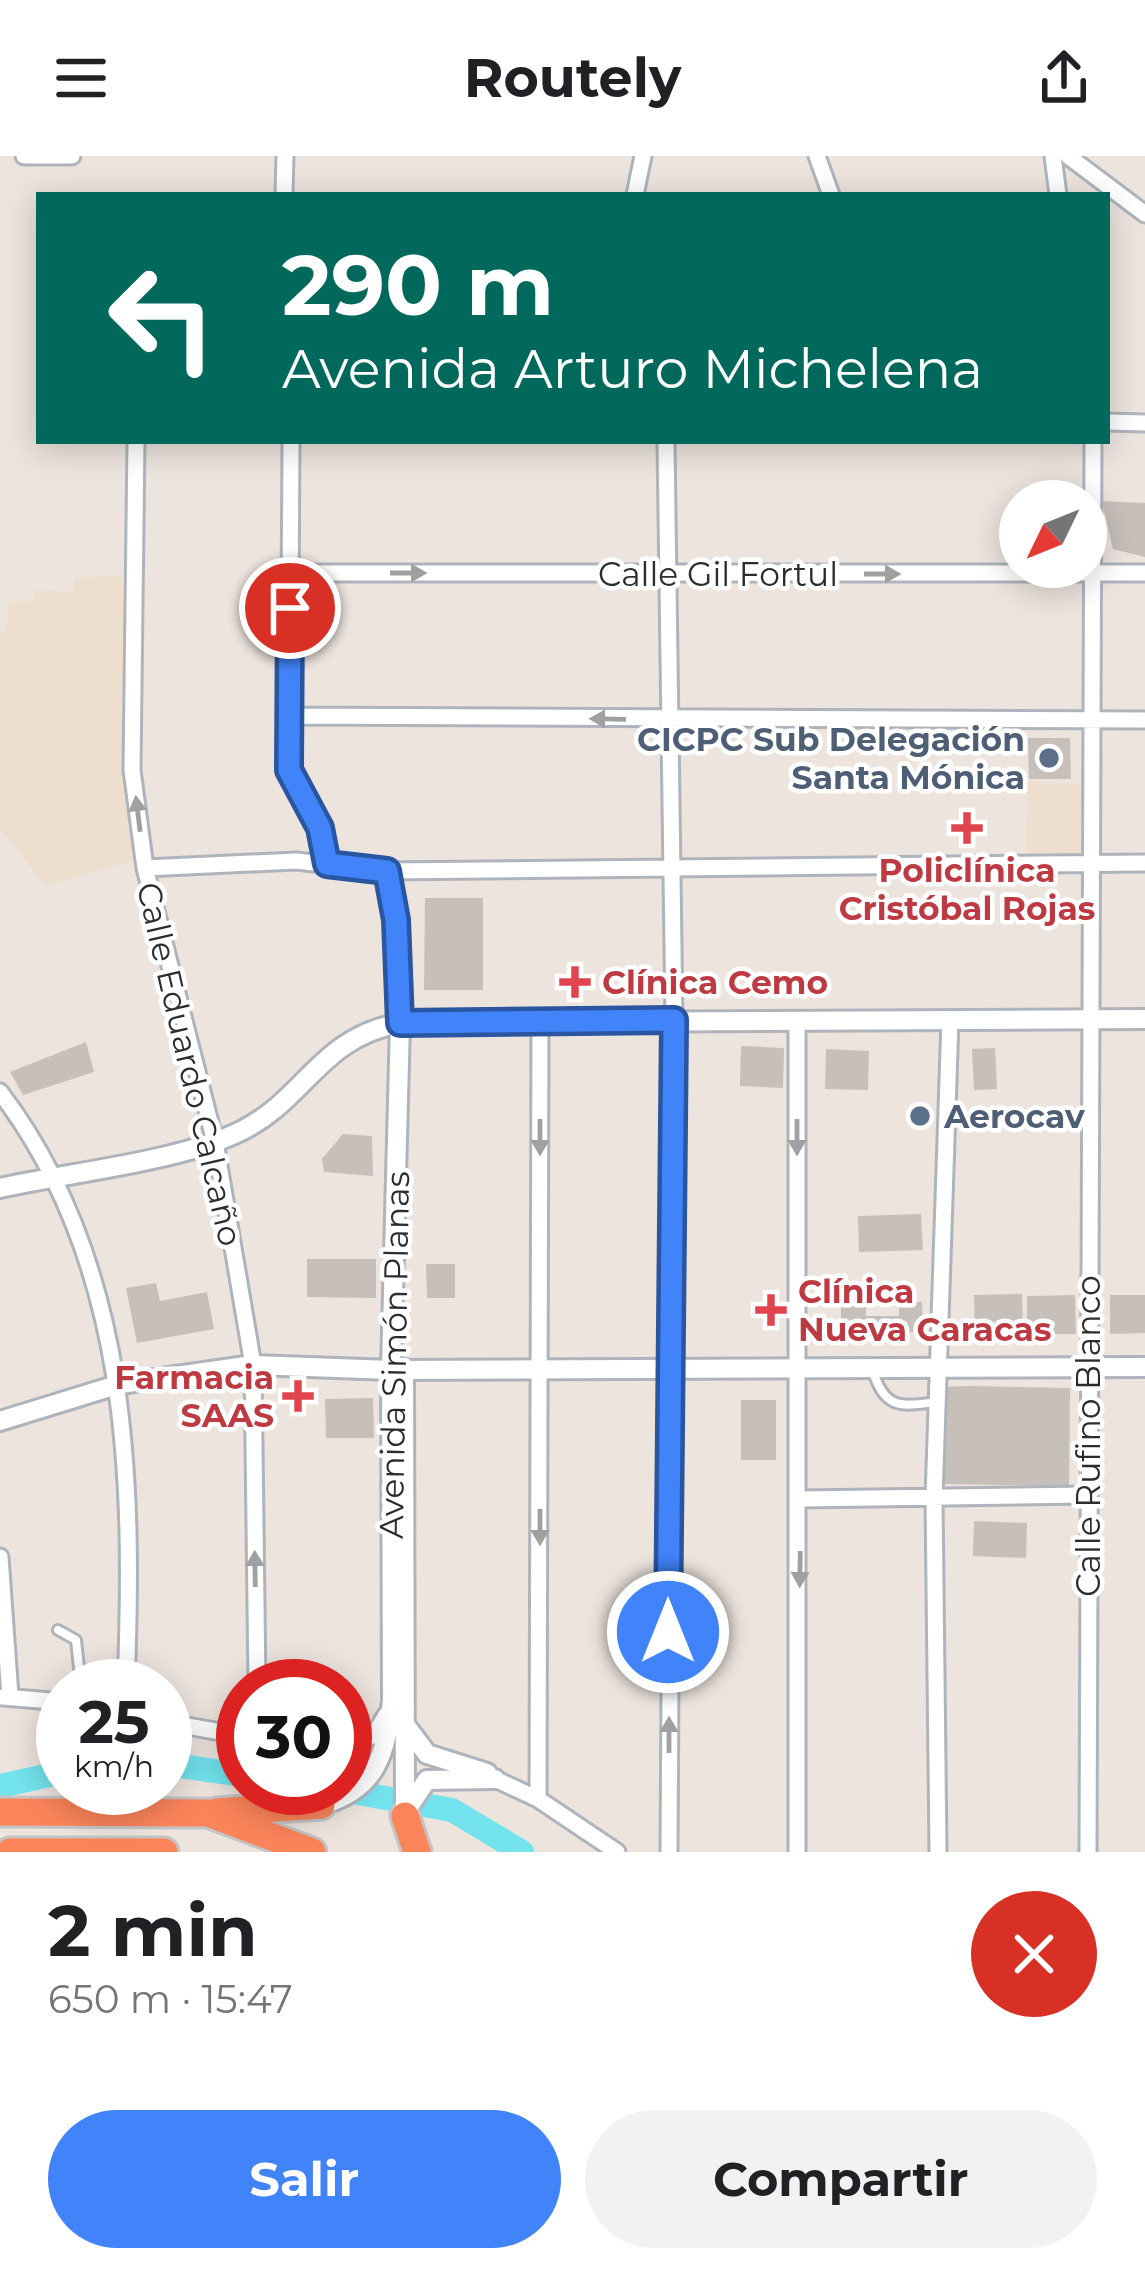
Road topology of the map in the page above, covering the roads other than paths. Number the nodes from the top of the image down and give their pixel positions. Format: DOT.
graph roads {
  1 [pos="24,156"];
  2 [pos="72,156"];
  3 [pos="285,156"];
  4 [pos="643,156"];
  5 [pos="817,156"];
  6 [pos="1052,156"];
  7 [pos="1068,156"];
  8 [pos="284,192"];
  9 [pos="635,192"];
  10 [pos="830,192"];
  11 [pos="1058,192"];
  12 [pos="1145,214"];
  13 [pos="1110,422"];
  14 [pos="1145,423"];
  15 [pos="136,444"];
  16 [pos="291,444"];
  17 [pos="666,444"];
  18 [pos="1093,444"];
  19 [pos="1093,480"];
  20 [pos="1107,572"];
  21 [pos="290,573"];
  22 [pos="999,573"];
  23 [pos="1145,573"];
  24 [pos="666,575"];
  25 [pos="1094,588"];
  26 [pos="290,716"];
  27 [pos="669,720"];
  28 [pos="1145,720"];
  29 [pos="1092,721"];
  30 [pos="1091,863"];
  31 [pos="1145,863"];
  32 [pos="327,864"];
  33 [pos="145,868"];
  34 [pos="669,868"];
  35 [pos="387,871"];
  36 [pos="1145,1018"];
  37 [pos="1091,1019"];
  38 [pos="539,1020"];
  39 [pos="674,1020"];
  40 [pos="797,1020"];
  41 [pos="950,1020"];
  42 [pos="400,1023"];
  43 [pos="0,1093"];
  44 [pos="215,1142"];
  45 [pos="53,1176"];
  46 [pos="0,1188"];
  47 [pos="253,1365"];
  48 [pos="1088,1366"];
  49 [pos="871,1367"];
  50 [pos="940,1367"];
  51 [pos="1145,1367"];
  52 [pos="541,1368"];
  53 [pos="795,1368"];
  54 [pos="668,1369"];
  55 [pos="398,1370"];
  56 [pos="120,1384"];
  57 [pos="937,1402"];
  58 [pos="0,1421"];
  59 [pos="1087,1495"];
  60 [pos="934,1498"];
  61 [pos="800,1499"];
  62 [pos="0,1557"];
  63 [pos="58,1630"];
  64 [pos="78,1659"];
  65 [pos="127,1659"];
  66 [pos="257,1659"];
  67 [pos="5,1697"];
  68 [pos="36,1700"];
  69 [pos="392,1700"];
  70 [pos="406,1725"];
  71 [pos="372,1735"];
  72 [pos="372,1776"];
  73 [pos="496,1779"];
  74 [pos="538,1799"];
  75 [pos="36,1811"];
  76 [pos="0,1812"];
  77 [pos="216,1812"];
  78 [pos="192,1813"];
  79 [pos="208,1813"];
  80 [pos="42,1815"];
  81 [pos="405,1816"];
  82 [pos="0,1824"];
  83 [pos="44,1851"];
  84 [pos="10,1852"];
  85 [pos="164,1852"];
  86 [pos="312,1852"];
  87 [pos="417,1852"];
  88 [pos="617,1852"];
  89 [pos="669,1852"];
  90 [pos="797,1852"];
  91 [pos="938,1852"];
  92 [pos="1088,1852"];
  1 -- 2 [label="street"];
  3 -- 8 [label="street"];
  4 -- 9 [label="street"];
  5 -- 10 [label="street"];
  6 -- 11 [label="street"];
  7 -- 12 [label="street"];
  13 -- 14 [label="street"];
  33 -- 15 [label="street, Calle Eduardo Calcaño, one-way"];
  16 -- 21 [label="street"];
  17 -- 24 [label="street"];
  18 -- 19 [label="street, Calle Rufino Blanco"];
  20 -- 23 [label="street, Calle Gil Fortul"];
  21 -- 24 [label="street, Calle Gil Fortul, one-way"];
  21 -- 26 [label="street"];
  24 -- 22 [label="street, Calle Gil Fortul, one-way"];
  24 -- 27 [label="street"];
  25 -- 29 [label="street, Calle Rufino Blanco"];
  27 -- 26 [label="street, one-way"];
  26 -- 32 [label="street"];
  27 -- 29 [label="street"];
  27 -- 34 [label="street"];
  28 -- 29 [label="street"];
  29 -- 30 [label="street, Calle Rufino Blanco"];
  30 -- 31 [label="street"];
  30 -- 34 [label="street"];
  30 -- 37 [label="street, Calle Rufino Blanco"];
  32 -- 33 [label="street"];
  32 -- 35 [label="street"];
  33 -- 44 [label="street, Calle Eduardo Calcaño"];
  34 -- 35 [label="street"];
  34 -- 39 [label="street"];
  35 -- 42 [label="street, Avenida Simón Planas"];
  36 -- 37 [label="street"];
  37 -- 41 [label="street"];
  37 -- 48 [label="street, Calle Rufino Blanco"];
  38 -- 39 [label="street"];
  38 -- 42 [label="street"];
  38 -- 52 [label="street, one-way"];
  39 -- 40 [label="street"];
  39 -- 54 [label="street"];
  40 -- 41 [label="street"];
  40 -- 53 [label="street, one-way"];
  41 -- 50 [label="street"];
  42 -- 44 [label="street"];
  42 -- 55 [label="street, Avenida Simón Planas"];
  43 -- 45 [label="street"];
  44 -- 45 [label="street"];
  44 -- 47 [label="street, Calle Eduardo Calcaño"];
  45 -- 46 [label="street"];
  45 -- 56 [label="street"];
  47 -- 55 [label="street"];
  47 -- 56 [label="street"];
  66 -- 47 [label="street, Calle Eduardo Calcaño, one-way"];
  48 -- 50 [label="street"];
  48 -- 51 [label="street"];
  48 -- 59 [label="street, Calle Rufino Blanco"];
  49 -- 50 [label="street"];
  49 -- 53 [label="street"];
  49 -- 57 [label="lane"];
  50 -- 57 [label="street"];
  52 -- 54 [label="street"];
  52 -- 55 [label="street"];
  52 -- 74 [label="street, one-way"];
  53 -- 54 [label="street"];
  53 -- 61 [label="street"];
  89 -- 54 [label="street, one-way"];
  55 -- 69 [label="street, Avenida Simón Planas"];
  55 -- 70 [label="street, Avenida Simón Planas"];
  56 -- 58 [label="street"];
  56 -- 65 [label="street"];
  57 -- 60 [label="street"];
  59 -- 60 [label="street"];
  59 -- 92 [label="street, Calle Rufino Blanco"];
  60 -- 61 [label="street"];
  60 -- 91 [label="street"];
  61 -- 90 [label="street, one-way"];
  62 -- 67 [label="street"];
  63 -- 64 [label="lane"];
  67 -- 68 [label="street"];
  69 -- 71 [label="street"];
  69 -- 72 [label="street, Avenida Simón Planas"];
  70 -- 73 [label="street"];
  70 -- 81 [label="street, Avenida Simón Planas"];
  73 -- 74 [label="street"];
  73 -- 81 [label="street"];
  74 -- 88 [label="street"];
  75 -- 76 [label="highway"];
  77 -- 79 [label="highway"];
  78 -- 79 [label="highway"];
  79 -- 86 [label="highway"];
  80 -- 82 [label="highway"];
  81 -- 87 [label="highway"];
  83 -- 84 [label="highway"];
  83 -- 85 [label="highway"];
}
